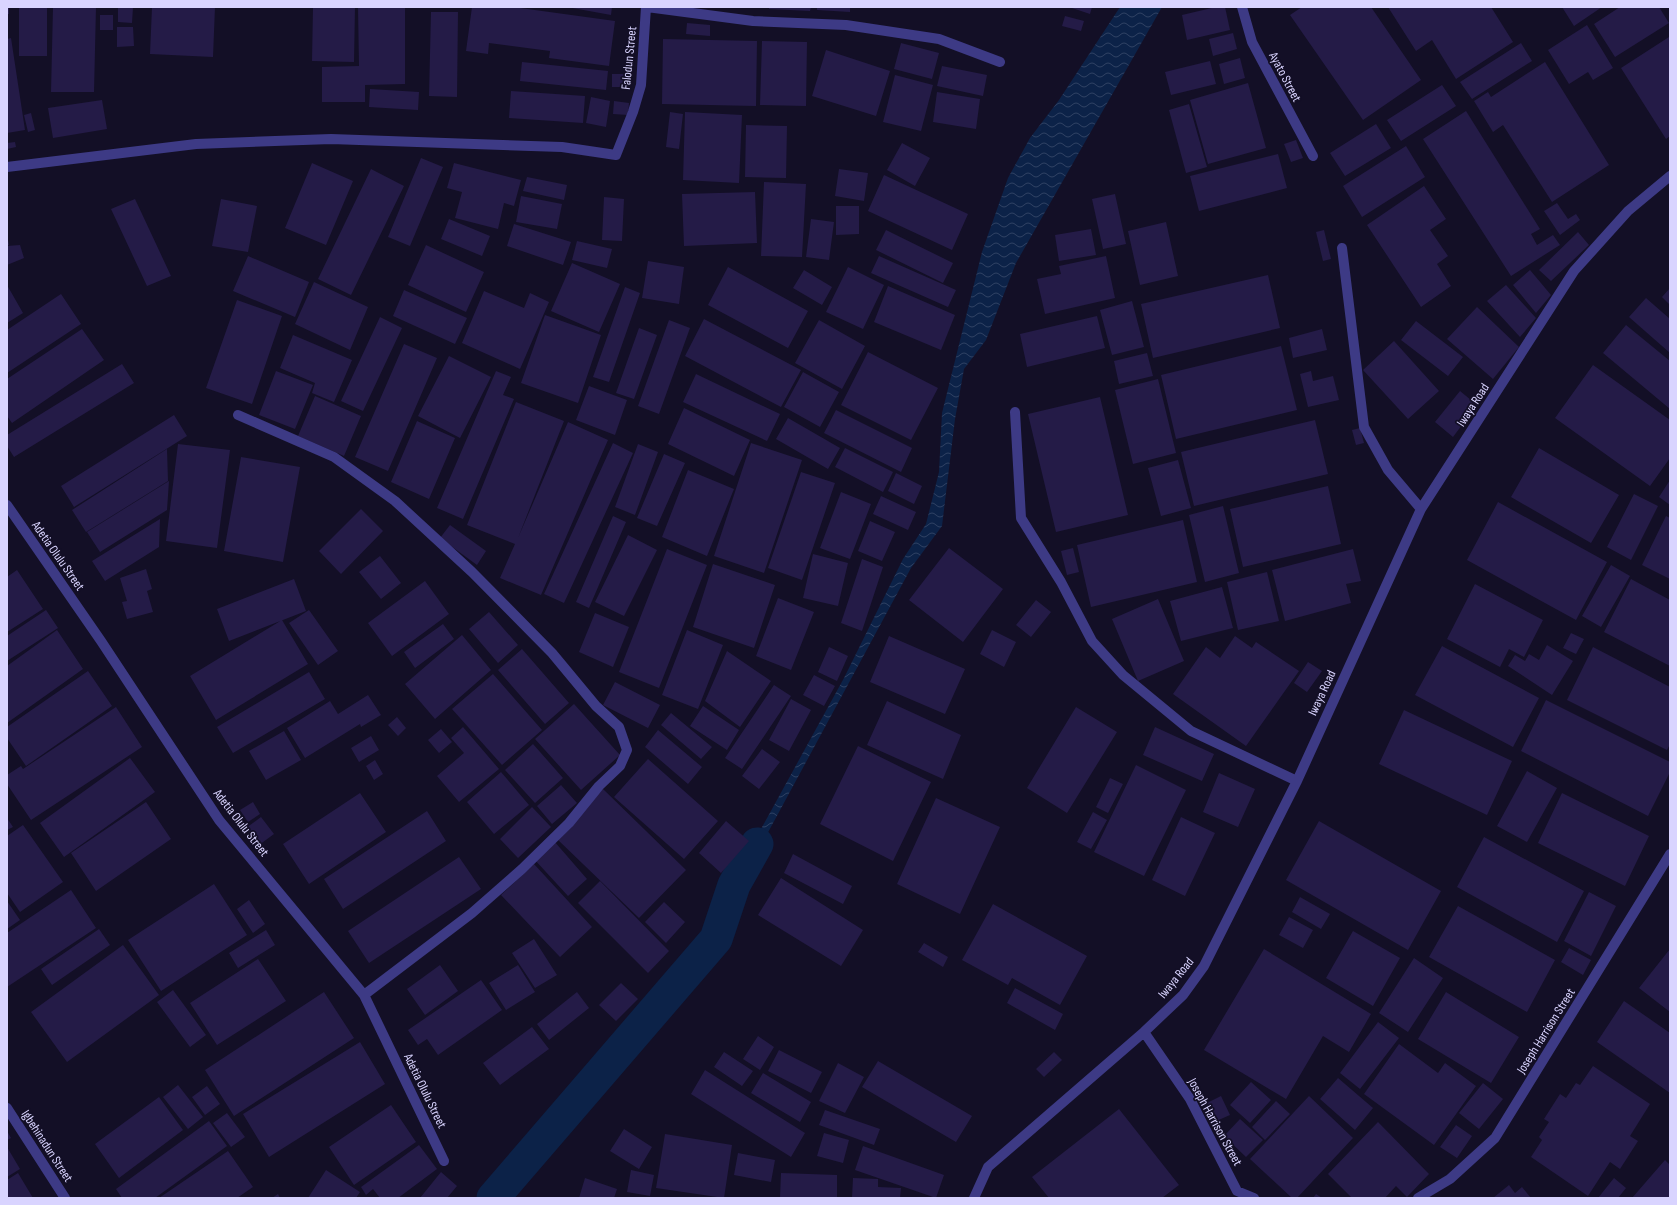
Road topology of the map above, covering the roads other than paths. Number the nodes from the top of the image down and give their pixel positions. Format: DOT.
graph roads {
  1 [pos="647,7"];
  2 [pos="1242,7"];
  3 [pos="1000,62"];
  4 [pos="1313,156"];
  5 [pos="7,167"];
  6 [pos="1670,176"];
  7 [pos="1342,248"];
  8 [pos="1015,412"];
  9 [pos="238,415"];
  10 [pos="7,505"];
  11 [pos="1421,509"];
  12 [pos="1296,781"];
  13 [pos="1670,854"];
  14 [pos="364,995"];
  15 [pos="1144,1032"];
  16 [pos="7,1108"];
  17 [pos="444,1161"];
  18 [pos="65,1198"];
  19 [pos="974,1198"];
  20 [pos="1254,1198"];
  21 [pos="1418,1198"];
  1 -- 3 [label="street"];
  1 -- 5 [label="street, Falodun Street"];
  2 -- 4 [label="street, Ayato Street"];
  6 -- 11 [label="street, Iwaya Road"];
  7 -- 11 [label="street"];
  8 -- 12 [label="street"];
  9 -- 14 [label="street"];
  10 -- 14 [label="street, Adetia Olulu Street"];
  11 -- 12 [label="street, Iwaya Road"];
  12 -- 15 [label="street, Iwaya Road"];
  13 -- 21 [label="street, Joseph Harrison Street"];
  14 -- 17 [label="street, Adetia Olulu Street"];
  15 -- 19 [label="street, Iwaya Road"];
  15 -- 20 [label="street, Joseph Harrison Street"];
  16 -- 18 [label="street, Igbehinadun Street"];
}
